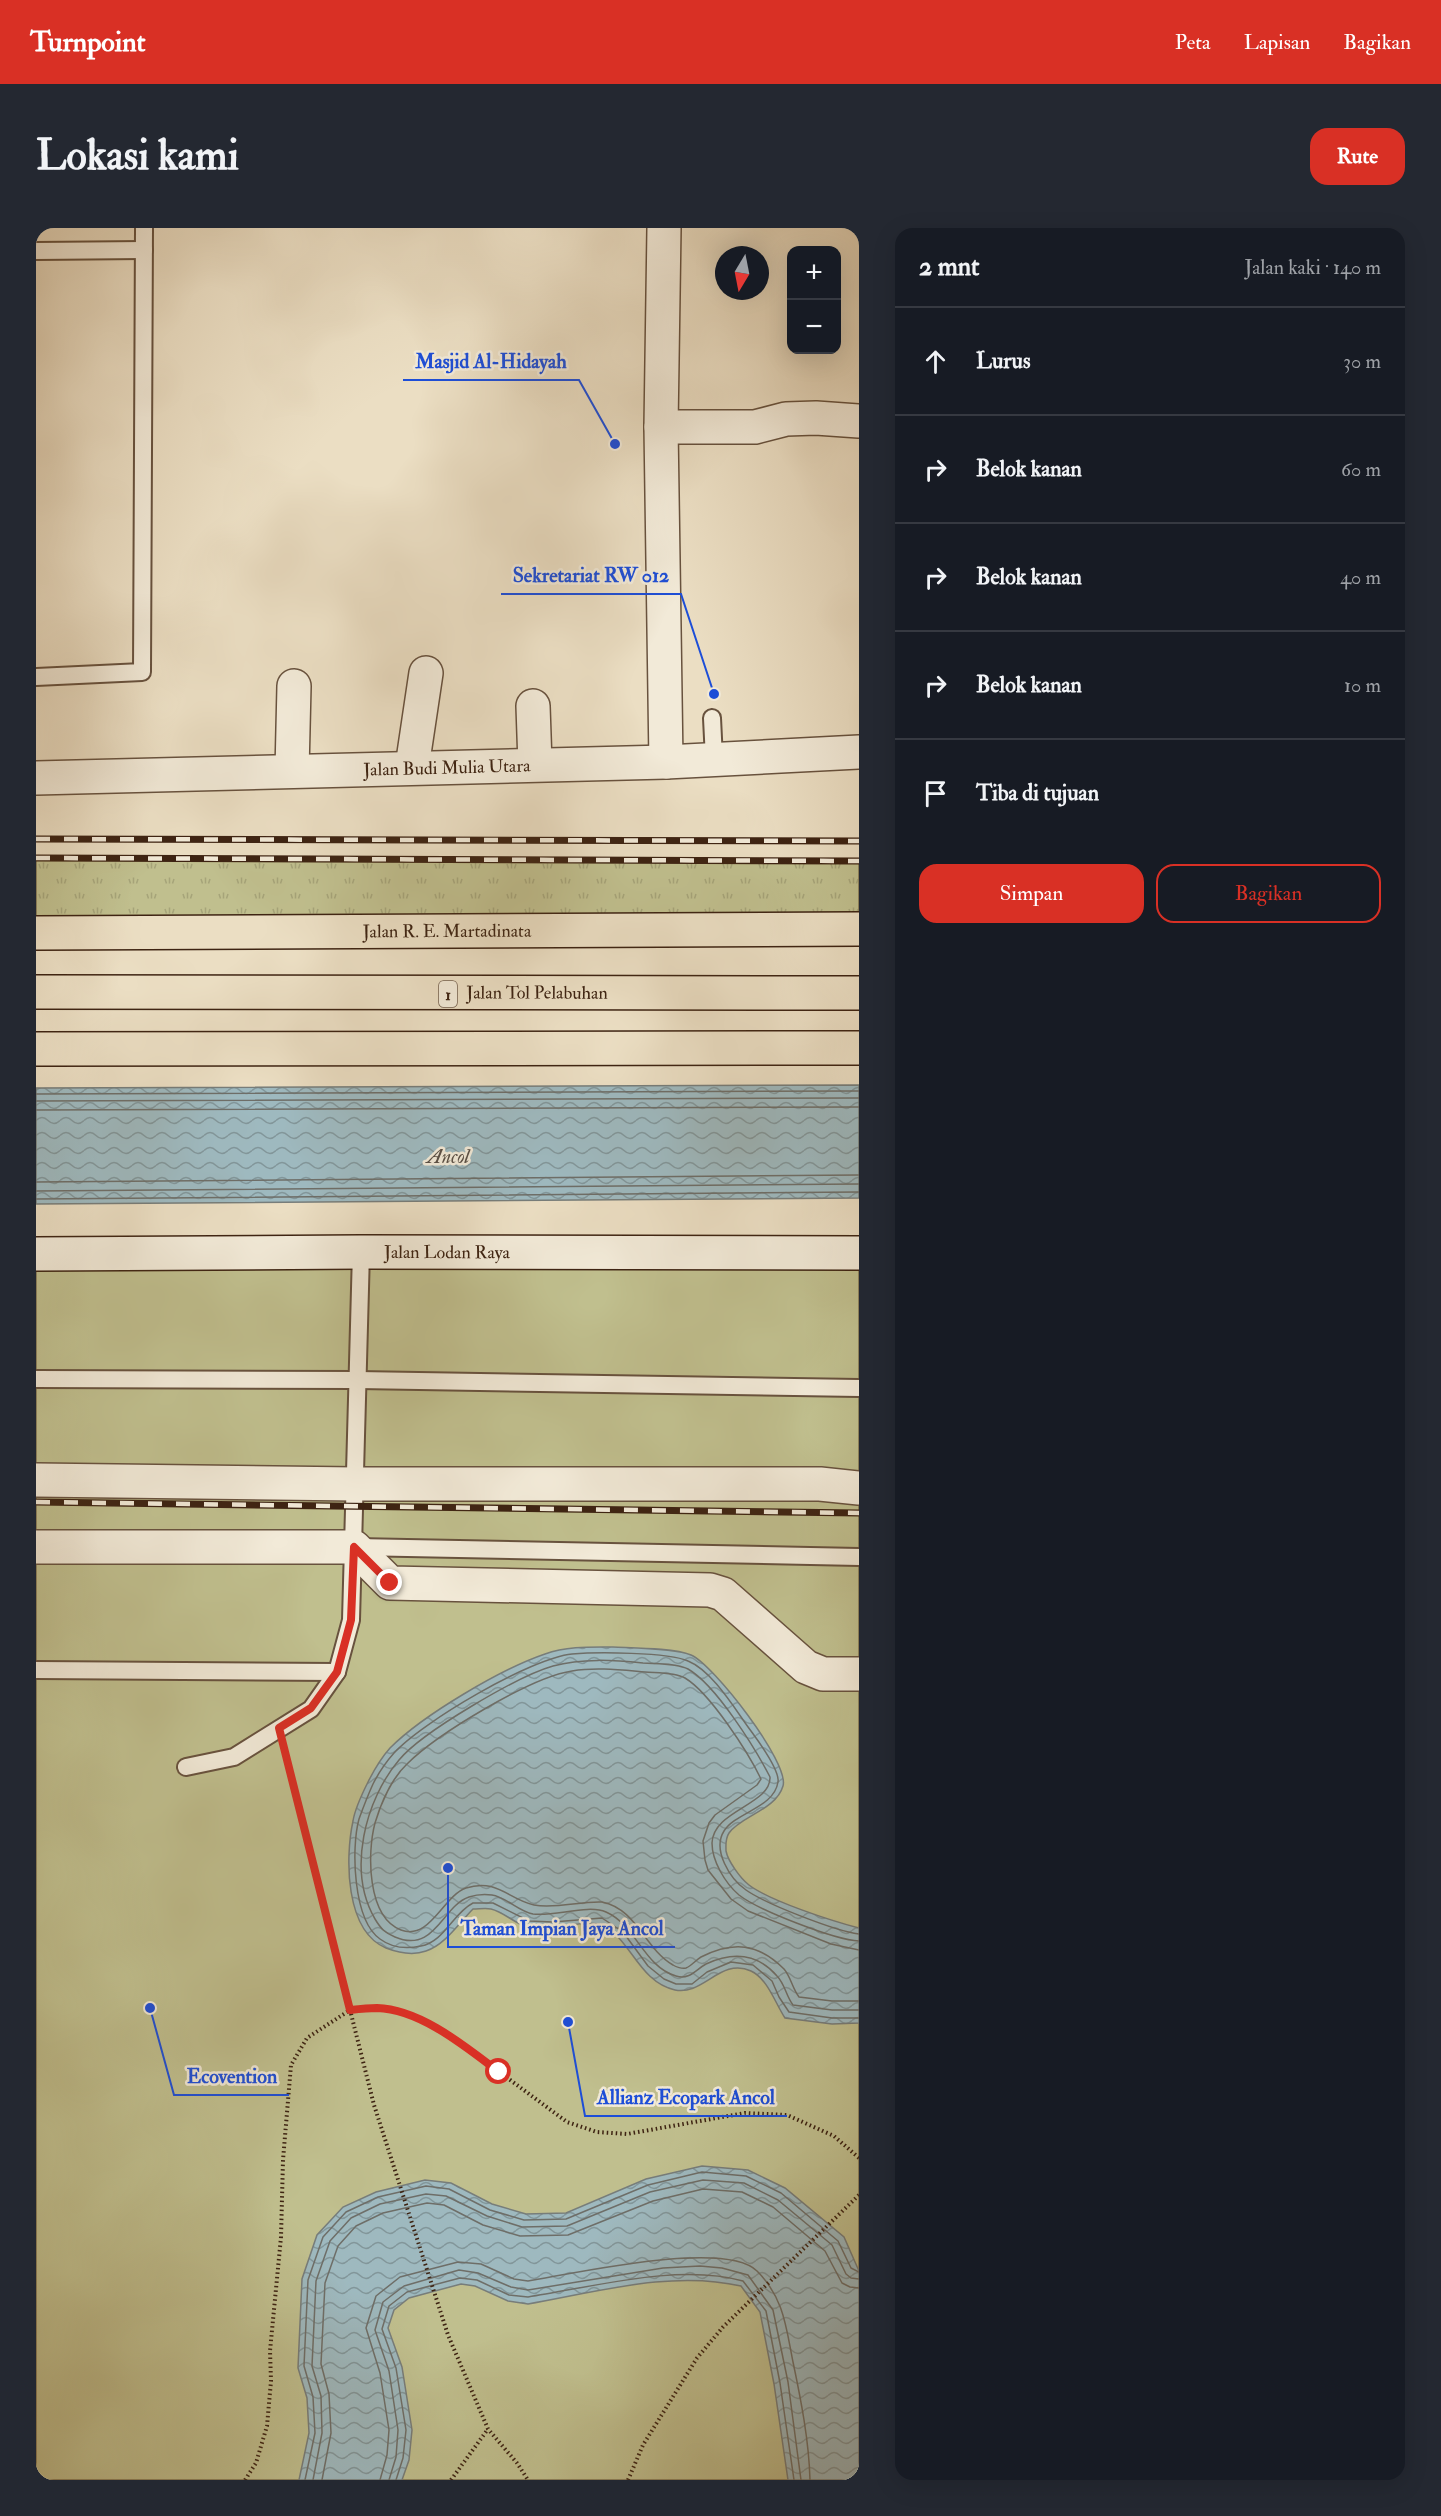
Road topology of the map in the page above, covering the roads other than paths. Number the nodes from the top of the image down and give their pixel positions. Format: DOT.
graph roads {
  1 [pos="144,228"];
  2 [pos="664,228"];
  3 [pos="144,250"];
  4 [pos="36,251"];
  5 [pos="859,421"];
  6 [pos="661,428"];
  7 [pos="426,673"];
  8 [pos="36,676"];
  9 [pos="294,686"];
  10 [pos="533,706"];
  11 [pos="712,718"];
  12 [pos="859,752"];
  13 [pos="714,759"];
  14 [pos="666,762"];
  15 [pos="535,764"];
  16 [pos="412,768"];
  17 [pos="292,771"];
  18 [pos="36,778"];
  19 [pos="859,929"];
  20 [pos="36,933"];
  21 [pos="36,979"];
  22 [pos="859,981"];
  23 [pos="36,992"];
  24 [pos="859,993"];
  25 [pos="859,1048"];
  26 [pos="36,1049"];
  27 [pos="361,1252"];
  28 [pos="859,1253"];
  29 [pos="36,1254"];
  30 [pos="36,1380"];
  31 [pos="358,1380"];
  32 [pos="859,1388"];
  33 [pos="36,1480"];
  34 [pos="356,1484"];
  35 [pos="859,1488"];
  36 [pos="354,1547"];
  37 [pos="36,1548"];
  38 [pos="859,1557"];
  39 [pos="36,1670"];
  40 [pos="337,1672"];
  41 [pos="859,1674"];
  42 [pos="186,1767"];
  1 -- 3 [label="lane"];
  2 -- 6 [label="street"];
  3 -- 4 [label="lane"];
  3 -- 8 [label="lane"];
  5 -- 6 [label="street"];
  6 -- 14 [label="street"];
  7 -- 16 [label="street"];
  9 -- 17 [label="street"];
  10 -- 15 [label="street"];
  11 -- 13 [label="lane"];
  12 -- 13 [label="street, Jalan Budi Mulia Utara"];
  13 -- 14 [label="street, Jalan Budi Mulia Utara"];
  14 -- 15 [label="street, Jalan Budi Mulia Utara"];
  15 -- 16 [label="street, Jalan Budi Mulia Utara"];
  16 -- 17 [label="street, Jalan Budi Mulia Utara"];
  17 -- 18 [label="street, Jalan Budi Mulia Utara"];
  19 -- 20 [label="highway, Jalan R. E. Martadinata"];
  21 -- 22 [label="highway, 1"];
  23 -- 24 [label="highway, Jalan Tol Pelabuhan / 1"];
  25 -- 26 [label="highway"];
  27 -- 28 [label="street, Jalan Lodan Raya"];
  27 -- 29 [label="street, Jalan Lodan Raya"];
  27 -- 31 [label="lane"];
  30 -- 31 [label="lane"];
  31 -- 32 [label="lane"];
  31 -- 34 [label="lane"];
  33 -- 34 [label="street"];
  34 -- 35 [label="street"];
  34 -- 36 [label="lane"];
  36 -- 37 [label="street"];
  36 -- 38 [label="lane"];
  36 -- 40 [label="lane"];
  36 -- 41 [label="street"];
  39 -- 40 [label="lane"];
  40 -- 42 [label="lane"];
}
